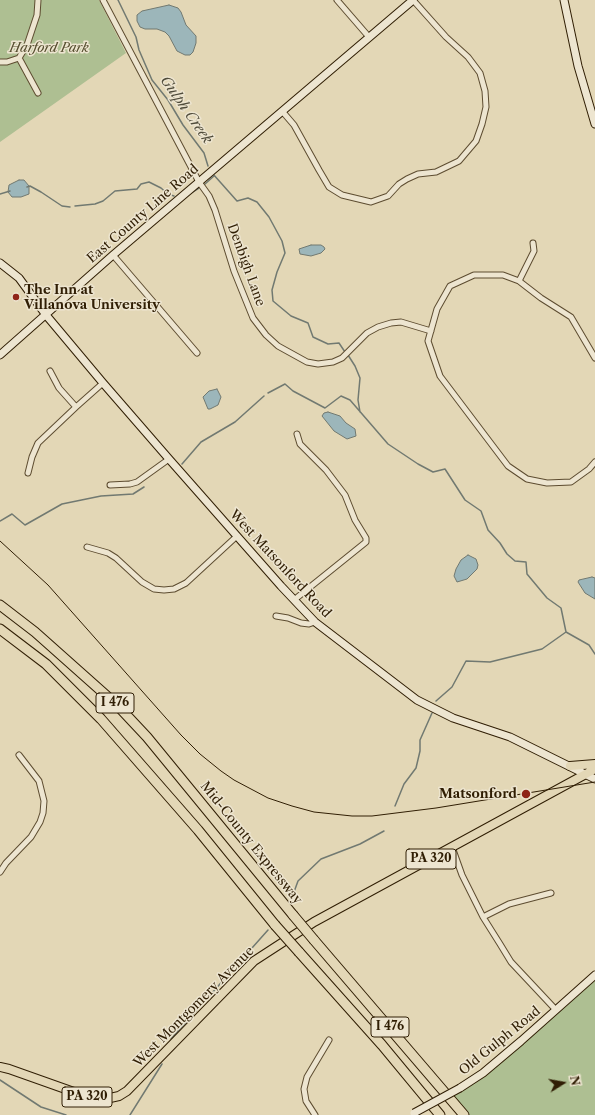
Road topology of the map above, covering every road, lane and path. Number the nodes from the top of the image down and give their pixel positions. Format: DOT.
graph roads {
  1 [pos="38,0"];
  2 [pos="103,0"];
  3 [pos="337,0"];
  4 [pos="413,0"];
  5 [pos="564,0"];
  6 [pos="369,37"];
  7 [pos="19,58"];
  8 [pos="0,62"];
  9 [pos="38,93"];
  10 [pos="282,111"];
  11 [pos="594,116"];
  12 [pos="595,124"];
  13 [pos="199,182"];
  14 [pos="533,243"];
  15 [pos="113,255"];
  16 [pos="0,263"];
  17 [pos="519,281"];
  18 [pos="46,315"];
  19 [pos="431,330"];
  20 [pos="197,354"];
  21 [pos="0,355"];
  22 [pos="595,358"];
  23 [pos="50,371"];
  24 [pos="103,383"];
  25 [pos="76,407"];
  26 [pos="297,434"];
  27 [pos="169,460"];
  28 [pos="595,462"];
  29 [pos="28,473"];
  30 [pos="110,485"];
  31 [pos="237,536"];
  32 [pos="87,547"];
  33 [pos="294,600"];
  34 [pos="0,605"];
  35 [pos="276,616"];
  36 [pos="315,622"];
  37 [pos="0,629"];
  38 [pos="19,755"];
  39 [pos="595,764"];
  40 [pos="570,766"];
  41 [pos="595,769"];
  42 [pos="586,774"];
  43 [pos="595,778"];
  44 [pos="452,847"];
  45 [pos="0,872"];
  46 [pos="551,893"];
  47 [pos="483,917"];
  48 [pos="595,975"];
  49 [pos="556,1010"];
  50 [pos="329,1040"];
  51 [pos="0,1068"];
  52 [pos="413,1114"];
  53 [pos="314,1115"];
  54 [pos="440,1115"];
  55 [pos="464,1115"];
  1 -- 7 [label="street"];
  2 -- 13 [label="street, Denbigh Lane"];
  3 -- 6 [label="street"];
  4 -- 6 [label="street, East County Line Road"];
  4 -- 10 [label="street"];
  5 -- 11 [label="street"];
  6 -- 10 [label="street, East County Line Road"];
  7 -- 8 [label="street"];
  7 -- 9 [label="street"];
  10 -- 13 [label="street, East County Line Road"];
  11 -- 12 [label="street"];
  13 -- 15 [label="street, East County Line Road"];
  13 -- 19 [label="street, Denbigh Lane"];
  14 -- 17 [label="street"];
  15 -- 18 [label="street, East County Line Road"];
  15 -- 20 [label="street"];
  16 -- 18 [label="street, West Matsonford Road"];
  17 -- 19 [label="street"];
  17 -- 22 [label="street"];
  18 -- 21 [label="street, East County Line Road"];
  18 -- 24 [label="street, West Matsonford Road"];
  19 -- 28 [label="street"];
  23 -- 25 [label="street"];
  24 -- 25 [label="street"];
  24 -- 27 [label="street, West Matsonford Road"];
  25 -- 29 [label="street"];
  26 -- 33 [label="street"];
  27 -- 30 [label="street"];
  27 -- 31 [label="street, West Matsonford Road"];
  31 -- 32 [label="street"];
  31 -- 33 [label="street, West Matsonford Road"];
  33 -- 36 [label="street, West Matsonford Road"];
  34 -- 55 [label="highway, Mid-County Expressway / I 476, bridge"];
  35 -- 36 [label="street"];
  36 -- 40 [label="street, West Matsonford Road"];
  37 -- 54 [label="highway, I 476, bridge"];
  38 -- 45 [label="street"];
  39 -- 40 [label="main road"];
  40 -- 42 [label="street, West Matsonford Road"];
  41 -- 42 [label="main road, PA 320"];
  42 -- 43 [label="street, West Matsonford Road"];
  42 -- 44 [label="main road, West Montgomery Avenue / PA 320"];
  44 -- 47 [label="street"];
  44 -- 51 [label="main road, West Montgomery Avenue / PA 320"];
  46 -- 47 [label="street"];
  47 -- 49 [label="street"];
  48 -- 49 [label="street, Old Gulph Road"];
  49 -- 52 [label="street, Old Gulph Road, bridge"];
  50 -- 53 [label="street"];
}
